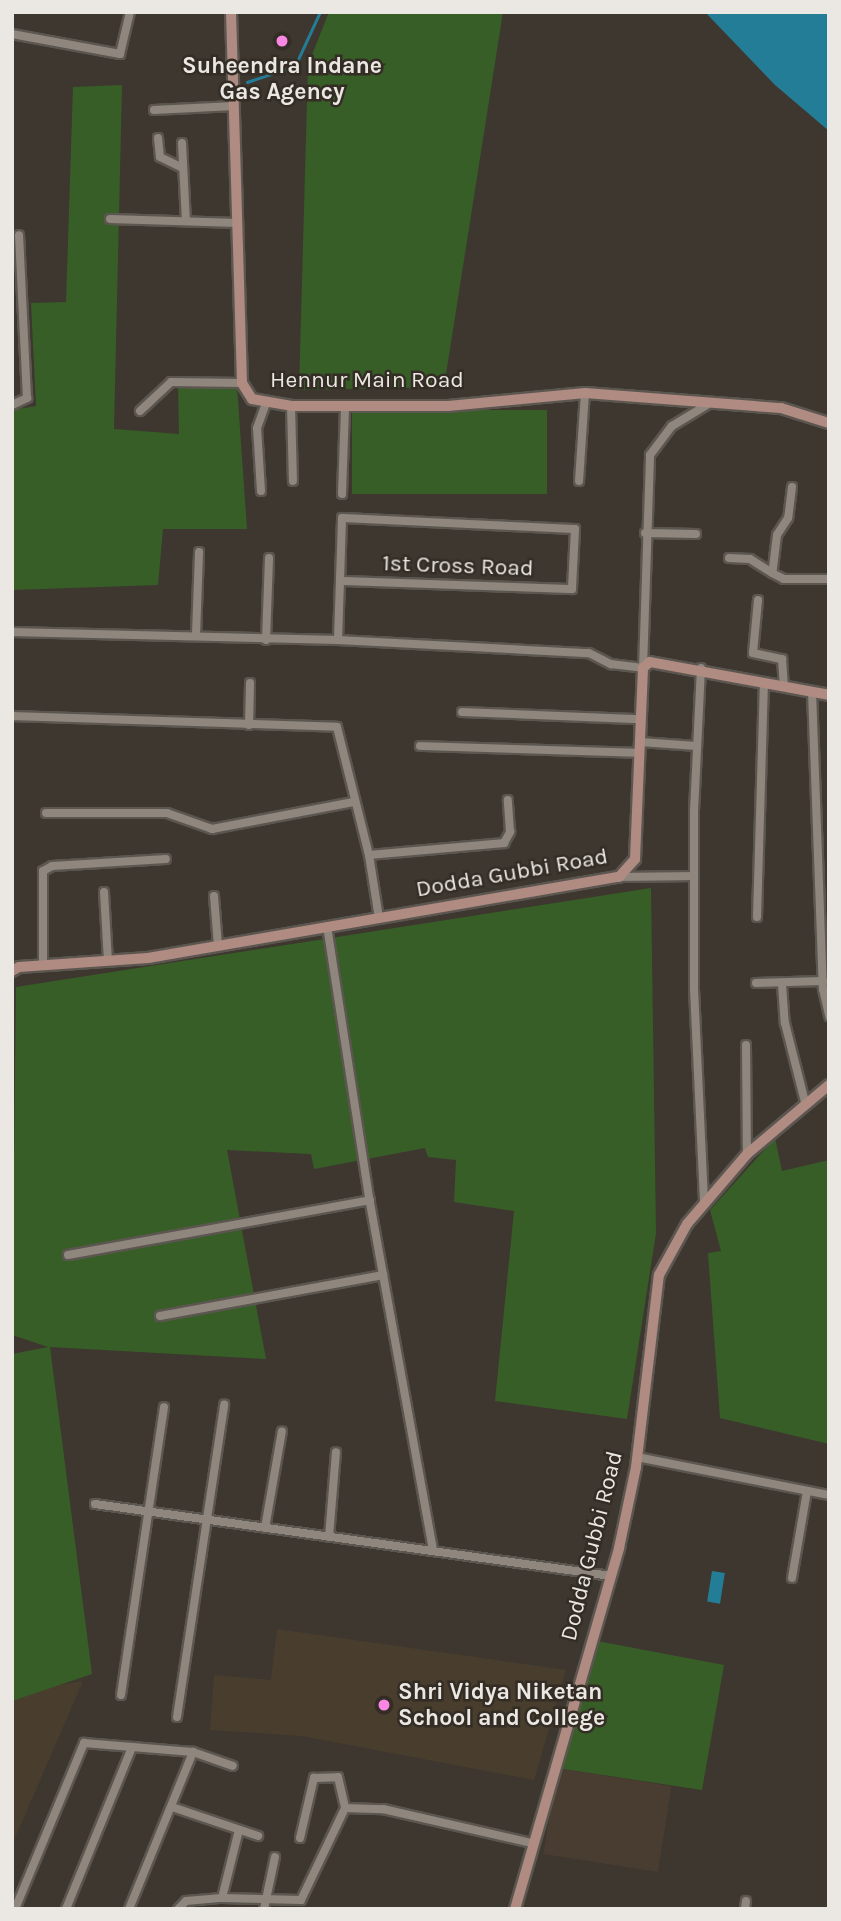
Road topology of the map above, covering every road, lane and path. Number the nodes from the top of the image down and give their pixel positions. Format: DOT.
graph roads {
  1 [pos="130,12"];
  2 [pos="231,12"];
  3 [pos="12,34"];
  4 [pos="234,106"];
  5 [pos="154,110"];
  6 [pos="158,138"];
  7 [pos="181,143"];
  8 [pos="183,167"];
  9 [pos="110,219"];
  10 [pos="186,221"];
  11 [pos="238,223"];
  12 [pos="19,235"];
  13 [pos="242,383"];
  14 [pos="585,393"];
  15 [pos="713,401"];
  16 [pos="265,403"];
  17 [pos="12,405"];
  18 [pos="291,405"];
  19 [pos="345,405"];
  20 [pos="140,411"];
  21 [pos="829,422"];
  22 [pos="293,481"];
  23 [pos="579,481"];
  24 [pos="792,486"];
  25 [pos="261,491"];
  26 [pos="342,494"];
  27 [pos="645,533"];
  28 [pos="696,534"];
  29 [pos="199,552"];
  30 [pos="270,558"];
  31 [pos="729,558"];
  32 [pos="772,573"];
  33 [pos="829,579"];
  34 [pos="342,581"];
  35 [pos="758,600"];
  36 [pos="12,632"];
  37 [pos="196,635"];
  38 [pos="266,640"];
  39 [pos="338,640"];
  40 [pos="643,668"];
  41 [pos="701,668"];
  42 [pos="764,682"];
  43 [pos="250,683"];
  44 [pos="784,686"];
  45 [pos="812,692"];
  46 [pos="829,695"];
  47 [pos="462,712"];
  48 [pos="12,716"];
  49 [pos="640,719"];
  50 [pos="249,724"];
  51 [pos="420,746"];
  52 [pos="697,746"];
  53 [pos="639,748"];
  54 [pos="508,800"];
  55 [pos="354,802"];
  56 [pos="46,813"];
  57 [pos="369,855"];
  58 [pos="166,859"];
  59 [pos="694,876"];
  60 [pos="619,877"];
  61 [pos="104,892"];
  62 [pos="214,896"];
  63 [pos="757,917"];
  64 [pos="379,918"];
  65 [pos="327,926"];
  66 [pos="218,946"];
  67 [pos="108,961"];
  68 [pos="43,965"];
  69 [pos="12,971"];
  70 [pos="823,981"];
  71 [pos="756,983"];
  72 [pos="782,984"];
  73 [pos="829,1016"];
  74 [pos="746,1045"];
  75 [pos="829,1085"];
  76 [pos="805,1102"];
  77 [pos="747,1154"];
  78 [pos="370,1200"];
  79 [pos="704,1205"];
  80 [pos="68,1255"];
  81 [pos="383,1275"];
  82 [pos="160,1316"];
  83 [pos="224,1405"];
  84 [pos="164,1407"];
  85 [pos="282,1431"];
  86 [pos="336,1452"];
  87 [pos="637,1457"];
  88 [pos="807,1491"];
  89 [pos="829,1495"];
  90 [pos="95,1504"];
  91 [pos="146,1511"];
  92 [pos="206,1520"];
  93 [pos="265,1528"];
  94 [pos="329,1537"];
  95 [pos="433,1549"];
  96 [pos="611,1576"];
  97 [pos="792,1578"];
  98 [pos="121,1695"];
  99 [pos="177,1717"];
  100 [pos="132,1747"];
  101 [pos="193,1752"];
  102 [pos="233,1766"];
  103 [pos="172,1807"];
  104 [pos="345,1808"];
  105 [pos="239,1830"];
  106 [pos="258,1836"];
  107 [pos="300,1838"];
  108 [pos="532,1843"];
  109 [pos="275,1857"];
  110 [pos="222,1898"];
  111 [pos="263,1904"];
  112 [pos="15,1909"];
  113 [pos="66,1909"];
  114 [pos="129,1909"];
  115 [pos="178,1909"];
  116 [pos="515,1909"];
  1 -- 3 [label="street"];
  2 -- 4 [label="main road, Hennur Main Road"];
  4 -- 5 [label="street"];
  4 -- 11 [label="main road, Hennur Main Road"];
  6 -- 8 [label="street"];
  7 -- 8 [label="street"];
  8 -- 10 [label="street"];
  9 -- 10 [label="street"];
  10 -- 11 [label="street"];
  11 -- 13 [label="main road, Hennur Main Road"];
  12 -- 17 [label="street"];
  13 -- 16 [label="main road, Hennur Main Road"];
  13 -- 20 [label="street"];
  14 -- 15 [label="main road, Hennur Main Road"];
  14 -- 19 [label="main road, Hennur Main Road"];
  14 -- 23 [label="street"];
  15 -- 21 [label="main road, Hennur Main Road"];
  15 -- 27 [label="street"];
  16 -- 18 [label="main road, Hennur Main Road"];
  16 -- 25 [label="street"];
  18 -- 19 [label="main road, Hennur Main Road"];
  18 -- 22 [label="street"];
  19 -- 26 [label="street"];
  24 -- 32 [label="street"];
  27 -- 28 [label="street"];
  27 -- 40 [label="street"];
  29 -- 37 [label="street"];
  30 -- 38 [label="street"];
  31 -- 32 [label="street"];
  32 -- 33 [label="street"];
  34 -- 34 [label="street, 1st Cross Road"];
  34 -- 39 [label="street"];
  35 -- 44 [label="street"];
  36 -- 37 [label="street"];
  37 -- 38 [label="street"];
  38 -- 39 [label="street"];
  39 -- 40 [label="street"];
  40 -- 41 [label="main road"];
  40 -- 49 [label="main road, Dodda Gubbi Road"];
  41 -- 42 [label="main road"];
  41 -- 52 [label="street"];
  42 -- 44 [label="main road"];
  42 -- 63 [label="street"];
  43 -- 50 [label="street"];
  44 -- 45 [label="main road"];
  45 -- 46 [label="main road"];
  45 -- 70 [label="street"];
  47 -- 49 [label="street"];
  48 -- 50 [label="street"];
  49 -- 53 [label="main road, Dodda Gubbi Road"];
  50 -- 55 [label="street"];
  51 -- 53 [label="street"];
  52 -- 53 [label="street"];
  52 -- 59 [label="street"];
  53 -- 60 [label="main road, Dodda Gubbi Road"];
  54 -- 57 [label="street"];
  55 -- 56 [label="street"];
  55 -- 57 [label="street"];
  57 -- 64 [label="street"];
  58 -- 68 [label="street"];
  59 -- 60 [label="street"];
  59 -- 79 [label="street"];
  60 -- 64 [label="main road, Dodda Gubbi Road"];
  61 -- 67 [label="street"];
  62 -- 66 [label="street"];
  64 -- 65 [label="main road, Dodda Gubbi Road"];
  65 -- 66 [label="main road, Dodda Gubbi Road"];
  65 -- 78 [label="street"];
  66 -- 67 [label="main road, Dodda Gubbi Road"];
  67 -- 68 [label="main road, Dodda Gubbi Road"];
  68 -- 69 [label="main road, Dodda Gubbi Road"];
  70 -- 72 [label="street"];
  70 -- 73 [label="street"];
  71 -- 72 [label="street"];
  72 -- 76 [label="street"];
  74 -- 77 [label="street"];
  75 -- 76 [label="main road, Dodda Gubbi Road"];
  76 -- 77 [label="main road, Dodda Gubbi Road"];
  77 -- 79 [label="main road, Dodda Gubbi Road"];
  78 -- 80 [label="street"];
  78 -- 81 [label="street"];
  79 -- 87 [label="main road, Dodda Gubbi Road"];
  81 -- 82 [label="street"];
  81 -- 95 [label="street"];
  83 -- 92 [label="street"];
  84 -- 91 [label="street"];
  85 -- 93 [label="street"];
  86 -- 94 [label="street"];
  87 -- 88 [label="street"];
  87 -- 96 [label="main road, Dodda Gubbi Road"];
  88 -- 89 [label="street"];
  88 -- 97 [label="street"];
  90 -- 91 [label="street"];
  91 -- 92 [label="street"];
  91 -- 98 [label="street"];
  92 -- 93 [label="street"];
  92 -- 99 [label="street"];
  93 -- 94 [label="street"];
  94 -- 95 [label="street"];
  95 -- 96 [label="street"];
  96 -- 108 [label="main road, Dodda Gubbi Road"];
  100 -- 101 [label="street"];
  100 -- 112 [label="street"];
  100 -- 113 [label="street"];
  101 -- 102 [label="street"];
  101 -- 103 [label="street"];
  103 -- 105 [label="street"];
  103 -- 114 [label="street"];
  104 -- 107 [label="street"];
  104 -- 108 [label="street"];
  104 -- 111 [label="street"];
  105 -- 106 [label="street"];
  105 -- 110 [label="street"];
  108 -- 116 [label="main road, Dodda Gubbi Road"];
  109 -- 111 [label="street"];
  110 -- 111 [label="street"];
  110 -- 115 [label="street"];
}
